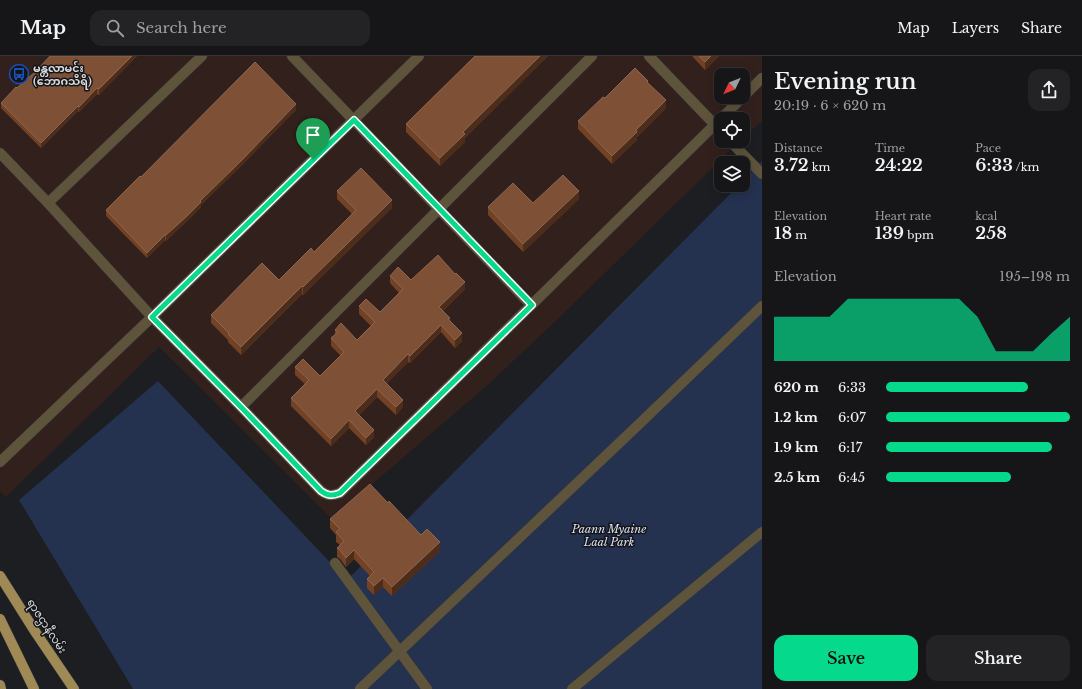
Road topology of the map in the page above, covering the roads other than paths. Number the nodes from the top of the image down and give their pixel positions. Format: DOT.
graph roads {
  1 [pos="202,56"];
  2 [pos="292,56"];
  3 [pos="419,56"];
  4 [pos="592,56"];
  5 [pos="649,56"];
  6 [pos="762,78"];
  7 [pos="750,90"];
  8 [pos="736,104"];
  9 [pos="728,112"];
  10 [pos="354,120"];
  11 [pos="714,124"];
  12 [pos="714,126"];
  13 [pos="737,148"];
  14 [pos="0,153"];
  15 [pos="762,174"];
  16 [pos="48,203"];
  17 [pos="439,208"];
  18 [pos="532,305"];
  19 [pos="762,306"];
  20 [pos="152,317"];
  21 [pos="241,407"];
  22 [pos="0,462"];
  23 [pos="762,532"];
  24 [pos="335,563"];
  25 [pos="0,576"];
  26 [pos="0,619"];
  27 [pos="399,652"];
  28 [pos="0,686"];
  29 [pos="1,689"];
  30 [pos="34,689"];
  31 [pos="74,689"];
  32 [pos="360,689"];
  33 [pos="427,689"];
  34 [pos="572,689"];
  1 -- 16 [label="lane"];
  2 -- 10 [label="lane"];
  3 -- 10 [label="lane"];
  4 -- 17 [label="lane"];
  5 -- 11 [label="lane"];
  6 -- 7 [label="lane"];
  8 -- 9 [label="lane"];
  10 -- 17 [label="lane"];
  10 -- 20 [label="lane"];
  12 -- 18 [label="lane"];
  13 -- 15 [label="lane"];
  14 -- 16 [label="lane"];
  16 -- 20 [label="lane"];
  17 -- 18 [label="lane"];
  17 -- 21 [label="lane"];
  18 -- 21 [label="lane"];
  19 -- 27 [label="lane"];
  20 -- 21 [label="lane"];
  20 -- 22 [label="lane"];
  23 -- 34 [label="lane"];
  24 -- 27 [label="lane"];
  25 -- 31 [label="main road, ရာဇဌာနီလမ်း"];
  26 -- 30 [label="main road"];
  27 -- 32 [label="lane"];
  27 -- 33 [label="lane"];
  28 -- 29 [label="main road"];
}
